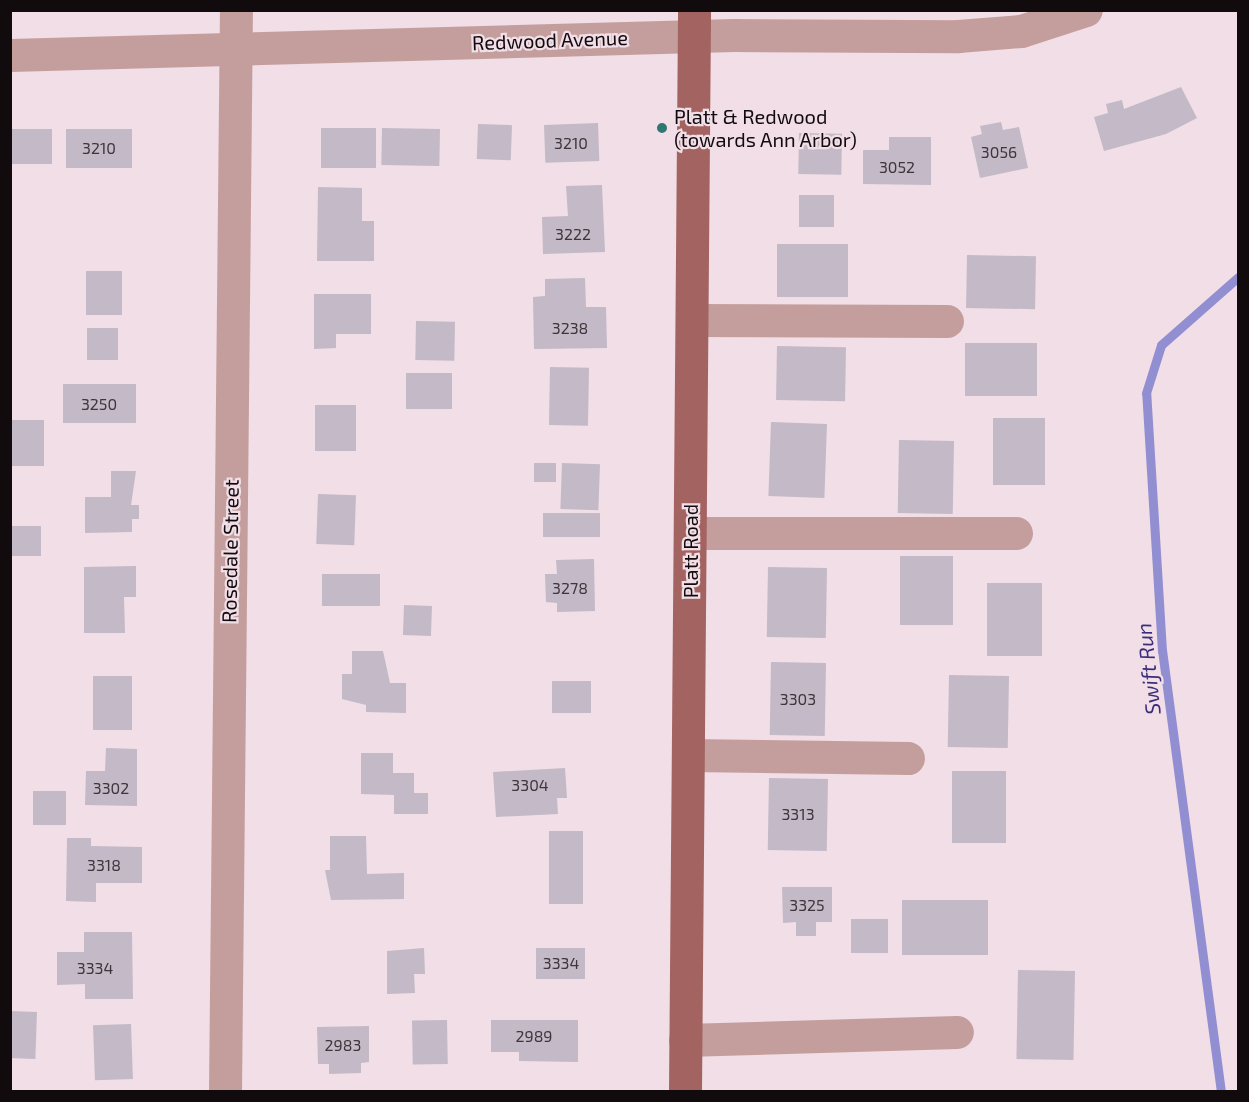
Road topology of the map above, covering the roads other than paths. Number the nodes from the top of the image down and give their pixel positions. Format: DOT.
graph roads {
  1 [pos="236,10"];
  2 [pos="1086,10"];
  3 [pos="694,23"];
  4 [pos="236,50"];
  5 [pos="10,55"];
  6 [pos="692,320"];
  7 [pos="946,321"];
  8 [pos="690,533"];
  9 [pos="1016,533"];
  10 [pos="688,755"];
  11 [pos="908,758"];
  12 [pos="957,1032"];
  13 [pos="686,1040"];
  14 [pos="225,1092"];
  15 [pos="685,1092"];
  1 -- 4 [label="street, Rosedale Street"];
  2 -- 3 [label="street, Redwood Avenue"];
  3 -- 4 [label="street, Redwood Avenue"];
  3 -- 6 [label="main road, Platt Road"];
  4 -- 5 [label="street, Redwood Avenue"];
  4 -- 14 [label="street, Rosedale Street"];
  6 -- 7 [label="street"];
  6 -- 8 [label="main road, Platt Road"];
  8 -- 9 [label="street"];
  8 -- 10 [label="main road, Platt Road"];
  10 -- 11 [label="street"];
  10 -- 13 [label="main road, Platt Road"];
  12 -- 13 [label="street"];
  13 -- 15 [label="main road, Platt Road"];
}
